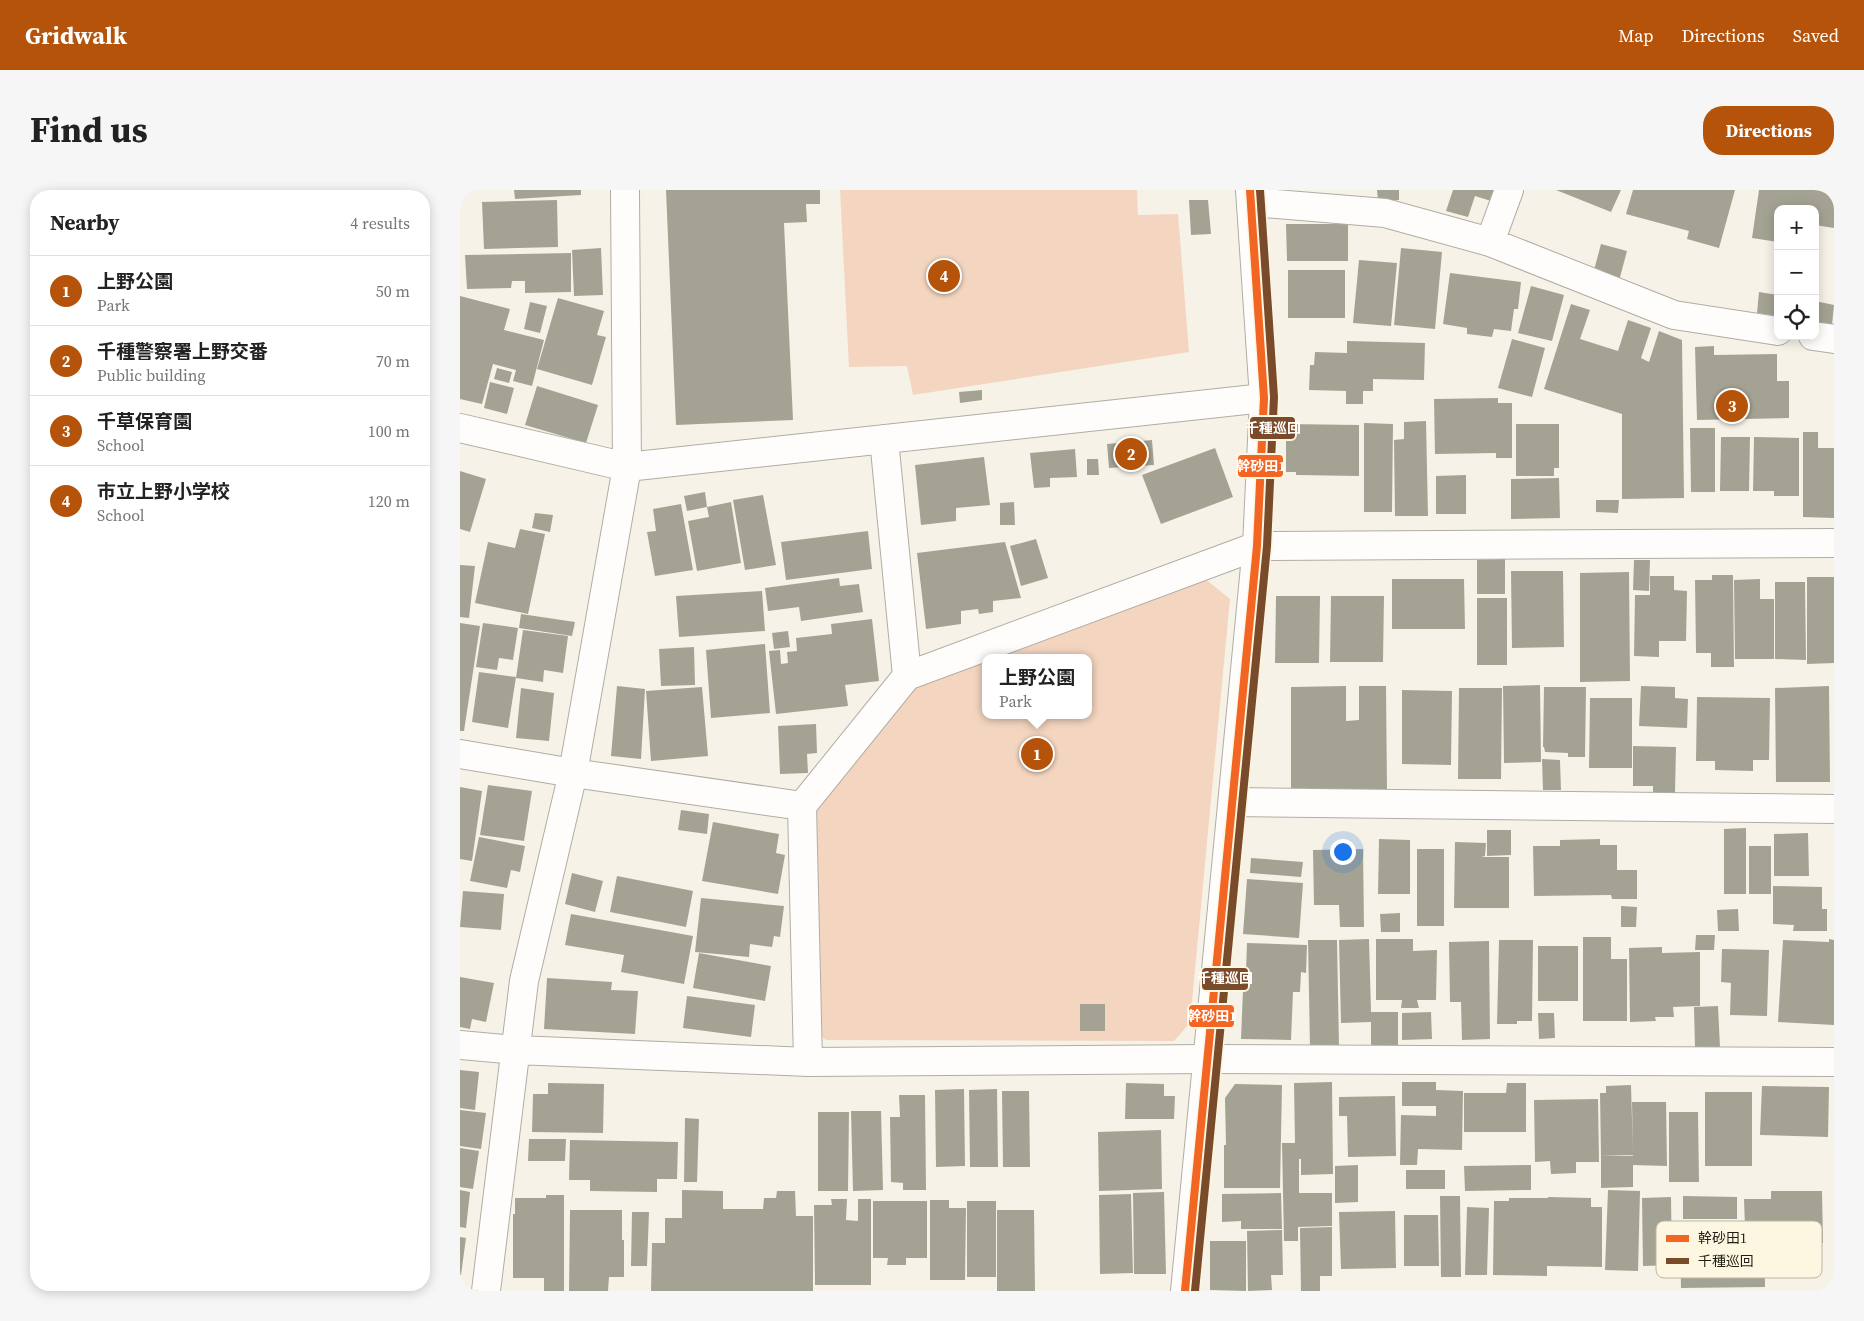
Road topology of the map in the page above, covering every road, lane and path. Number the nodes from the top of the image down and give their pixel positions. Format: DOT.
graph roads {
  1 [pos="625,190"];
  2 [pos="1509,190"];
  3 [pos="1251,196"];
  4 [pos="1490,242"];
  5 [pos="1774,330"];
  6 [pos="1819,337"];
  7 [pos="1834,339"];
  8 [pos="1264,398"];
  9 [pos="460,428"];
  10 [pos="884,439"];
  11 [pos="627,467"];
  12 [pos="1834,542"];
  13 [pos="1257,546"];
  14 [pos="907,676"];
  15 [pos="460,754"];
  16 [pos="573,773"];
  17 [pos="1233,802"];
  18 [pos="802,806"];
  19 [pos="1834,809"];
  20 [pos="460,1045"];
  21 [pos="516,1050"];
  22 [pos="1208,1059"];
  23 [pos="808,1062"];
  24 [pos="1834,1062"];
  25 [pos="486,1291"];
  26 [pos="1185,1291"];
  1 -- 11 [label="street"];
  2 -- 4 [label="street"];
  3 -- 4 [label="street"];
  3 -- 8 [label="street"];
  4 -- 5 [label="street"];
  6 -- 7 [label="street"];
  8 -- 10 [label="street"];
  8 -- 13 [label="street"];
  9 -- 11 [label="street"];
  10 -- 11 [label="street"];
  10 -- 14 [label="street"];
  11 -- 16 [label="street"];
  12 -- 13 [label="street"];
  13 -- 14 [label="street"];
  13 -- 17 [label="street"];
  14 -- 18 [label="street"];
  15 -- 16 [label="street"];
  16 -- 18 [label="street"];
  16 -- 21 [label="street"];
  17 -- 19 [label="street"];
  17 -- 22 [label="street"];
  18 -- 23 [label="street"];
  20 -- 21 [label="street"];
  21 -- 23 [label="street"];
  21 -- 25 [label="street"];
  22 -- 23 [label="street"];
  22 -- 24 [label="street"];
  22 -- 26 [label="street"];
}
